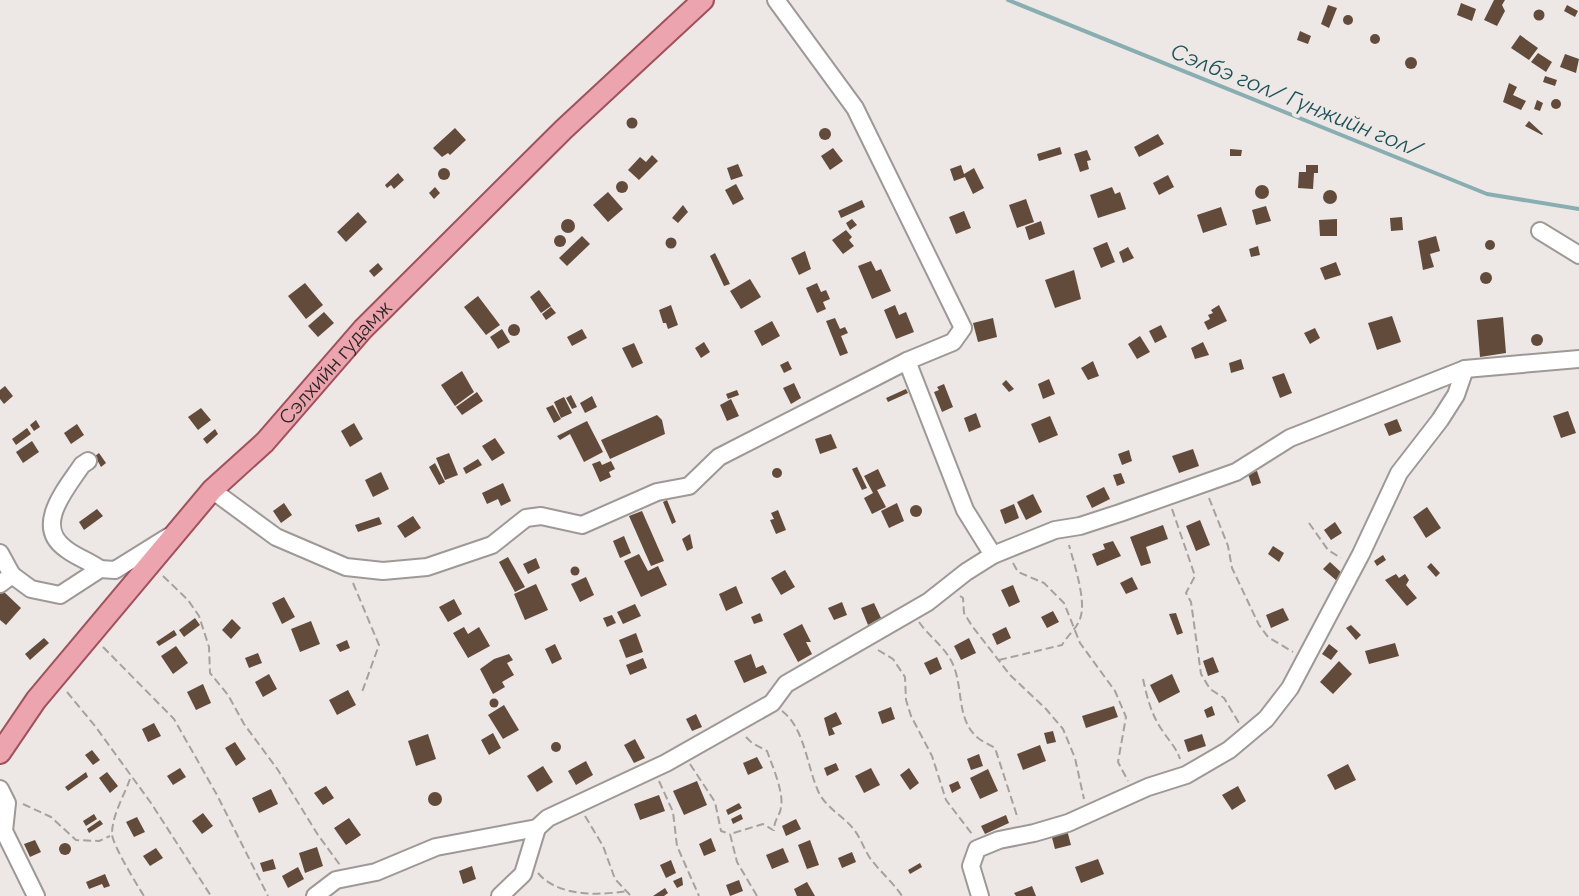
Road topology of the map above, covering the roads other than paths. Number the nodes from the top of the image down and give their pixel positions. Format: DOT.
graph roads {
  1 [pos="703,0"];
  2 [pos="776,0"];
  3 [pos="1540,231"];
  4 [pos="1579,255"];
  5 [pos="1579,359"];
  6 [pos="907,361"];
  7 [pos="1465,369"];
  8 [pos="88,461"];
  9 [pos="212,490"];
  10 [pos="175,533"];
  11 [pos="1000,552"];
  12 [pos="0,553"];
  13 [pos="100,569"];
  14 [pos="6,580"];
  15 [pos="0,753"];
  16 [pos="3,795"];
  17 [pos="537,828"];
  18 [pos="36,896"];
  19 [pos="315,896"];
  20 [pos="500,896"];
  21 [pos="980,896"];
  1 -- 9 [label="main road, Сэлхийн гудамж"];
  2 -- 6 [label="street"];
  3 -- 4 [label="street"];
  5 -- 7 [label="street"];
  6 -- 9 [label="street"];
  6 -- 11 [label="street"];
  7 -- 11 [label="street"];
  7 -- 21 [label="street"];
  8 -- 13 [label="street"];
  9 -- 10 [label="main road, Сэлхийн гудамж"];
  10 -- 13 [label="street"];
  10 -- 15 [label="main road, Сэлхийн гудамж"];
  11 -- 17 [label="street"];
  12 -- 14 [label="street"];
  13 -- 14 [label="street"];
  16 -- 18 [label="street"];
  17 -- 19 [label="street"];
  17 -- 20 [label="street"];
}
